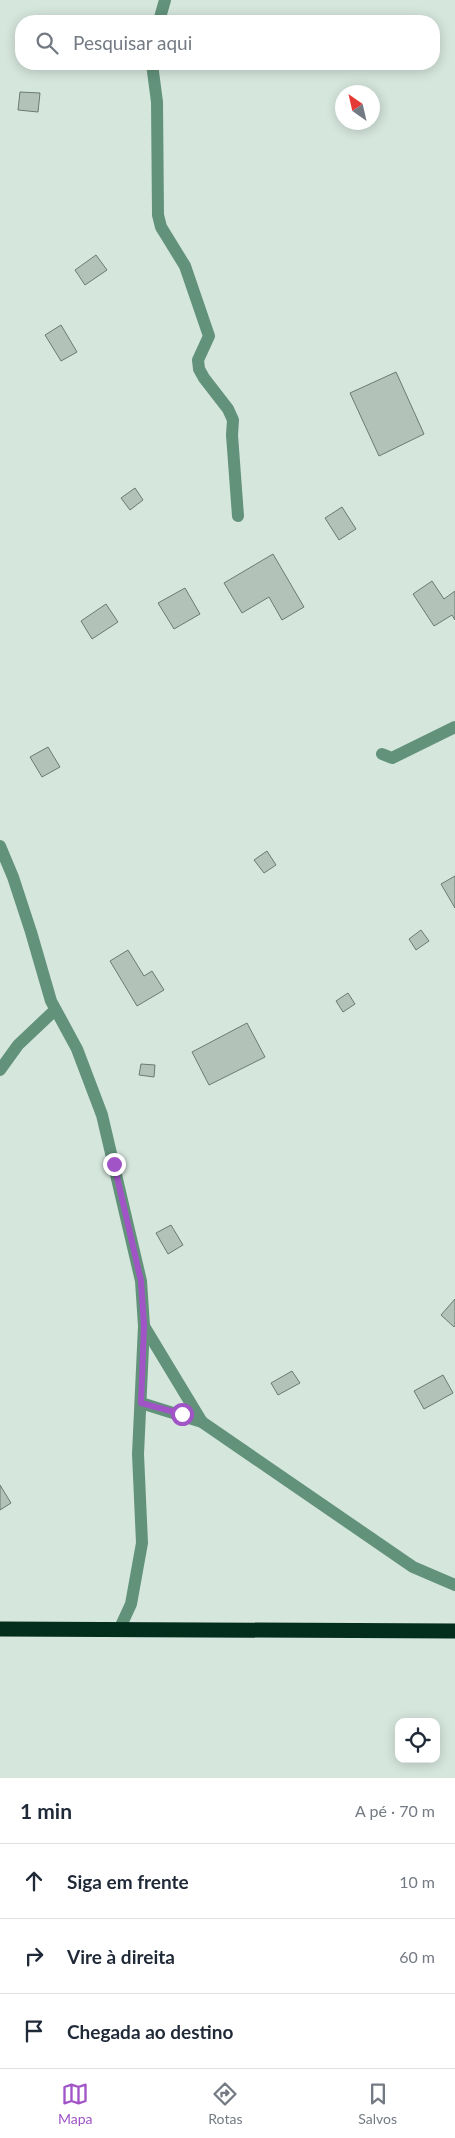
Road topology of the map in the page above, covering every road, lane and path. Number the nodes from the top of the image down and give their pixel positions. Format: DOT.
graph roads {
  1 [pos="165,0"];
  2 [pos="161,15"];
  3 [pos="153,70"];
  4 [pos="238,516"];
  5 [pos="455,727"];
  6 [pos="382,754"];
  7 [pos="0,846"];
  8 [pos="55,1010"];
  9 [pos="0,1070"];
  10 [pos="144,1326"];
  11 [pos="141,1403"];
  12 [pos="202,1422"];
  13 [pos="455,1585"];
  14 [pos="0,1629"];
  15 [pos="119,1630"];
  16 [pos="455,1631"];
  1 -- 2 [label="street"];
  3 -- 4 [label="street"];
  5 -- 6 [label="street"];
  7 -- 8 [label="street"];
  8 -- 9 [label="street"];
  8 -- 10 [label="street"];
  10 -- 11 [label="street"];
  10 -- 12 [label="street"];
  11 -- 12 [label="street"];
  11 -- 15 [label="street"];
  12 -- 13 [label="street"];
  14 -- 15 [label="highway"];
  15 -- 16 [label="highway"];
}
